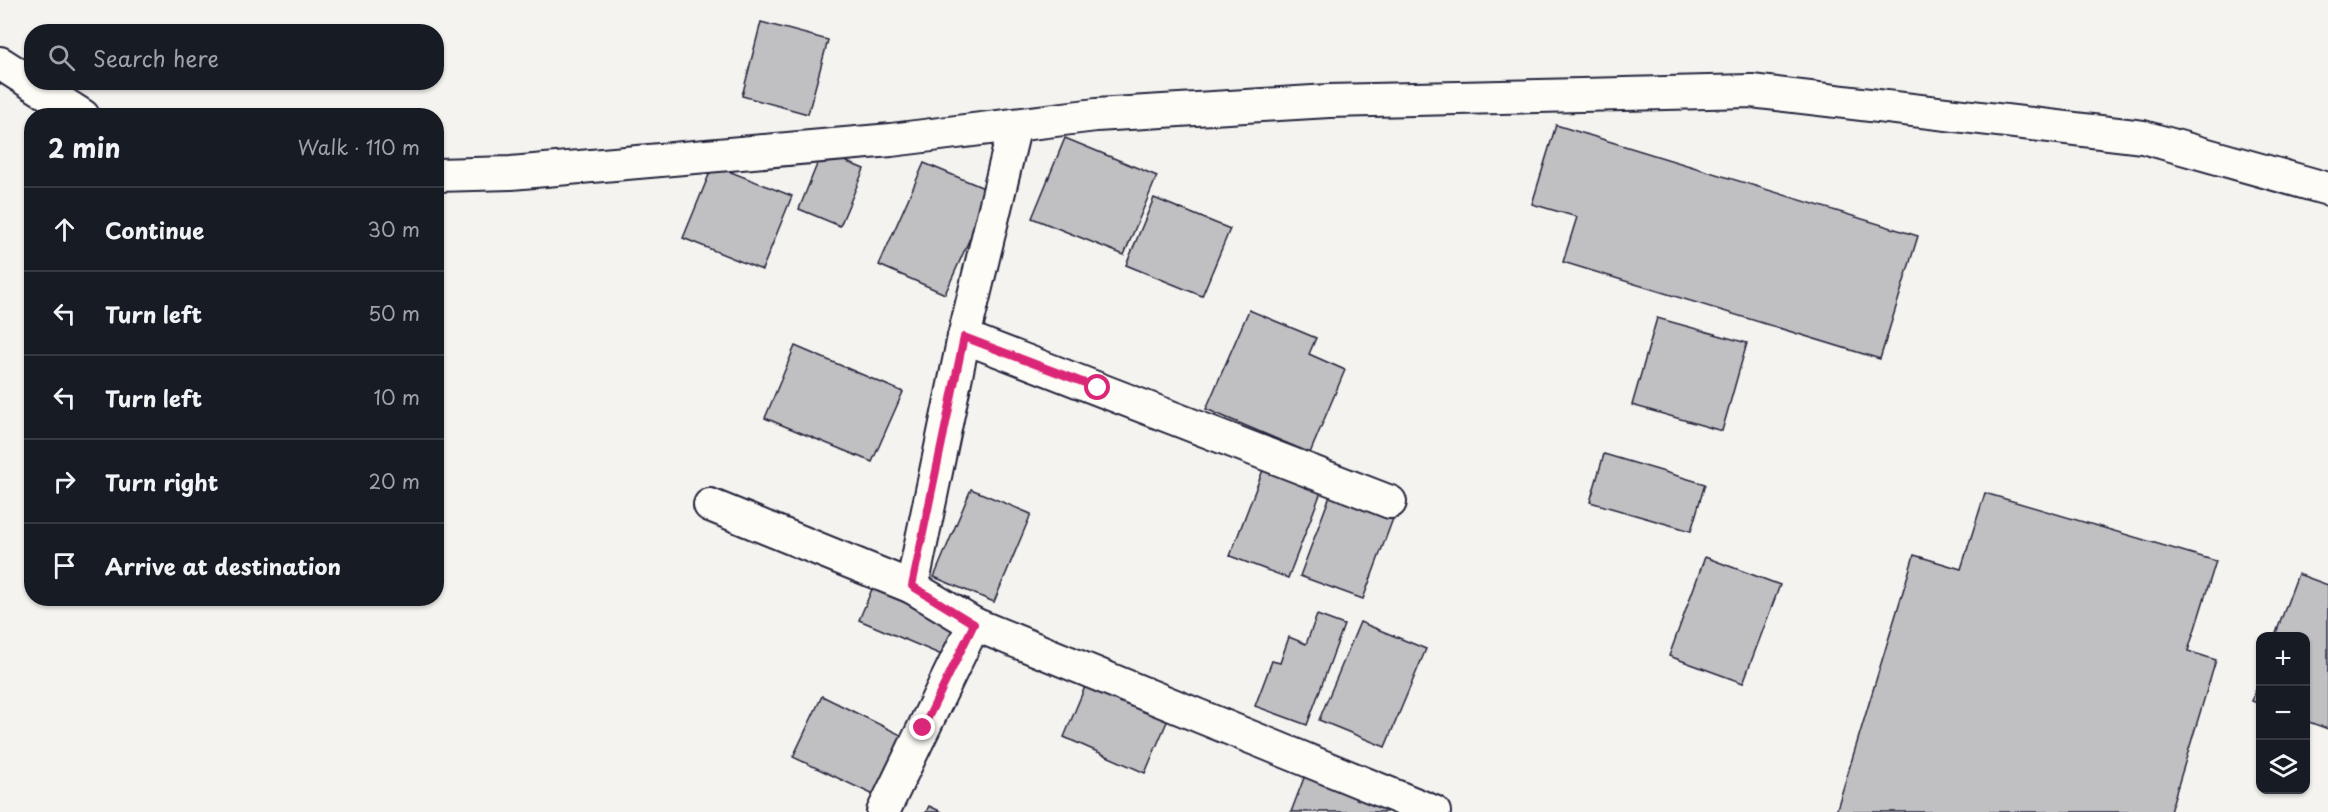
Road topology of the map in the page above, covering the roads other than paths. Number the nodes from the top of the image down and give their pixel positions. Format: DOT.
graph roads {
  1 [pos="0,63"];
  2 [pos="24,79"];
  3 [pos="42,90"];
  4 [pos="70,108"];
  5 [pos="1014,125"];
  6 [pos="444,176"];
  7 [pos="2328,189"];
  8 [pos="964,337"];
  9 [pos="1390,502"];
  10 [pos="710,506"];
  11 [pos="912,586"];
  12 [pos="974,624"];
  13 [pos="883,812"];
  14 [pos="1434,812"];
  1 -- 2 [label="street"];
  3 -- 4 [label="street"];
  5 -- 6 [label="street"];
  5 -- 7 [label="street"];
  5 -- 8 [label="street"];
  8 -- 9 [label="street"];
  8 -- 11 [label="street"];
  10 -- 11 [label="street"];
  11 -- 12 [label="street"];
  12 -- 13 [label="street"];
  12 -- 14 [label="street"];
}
